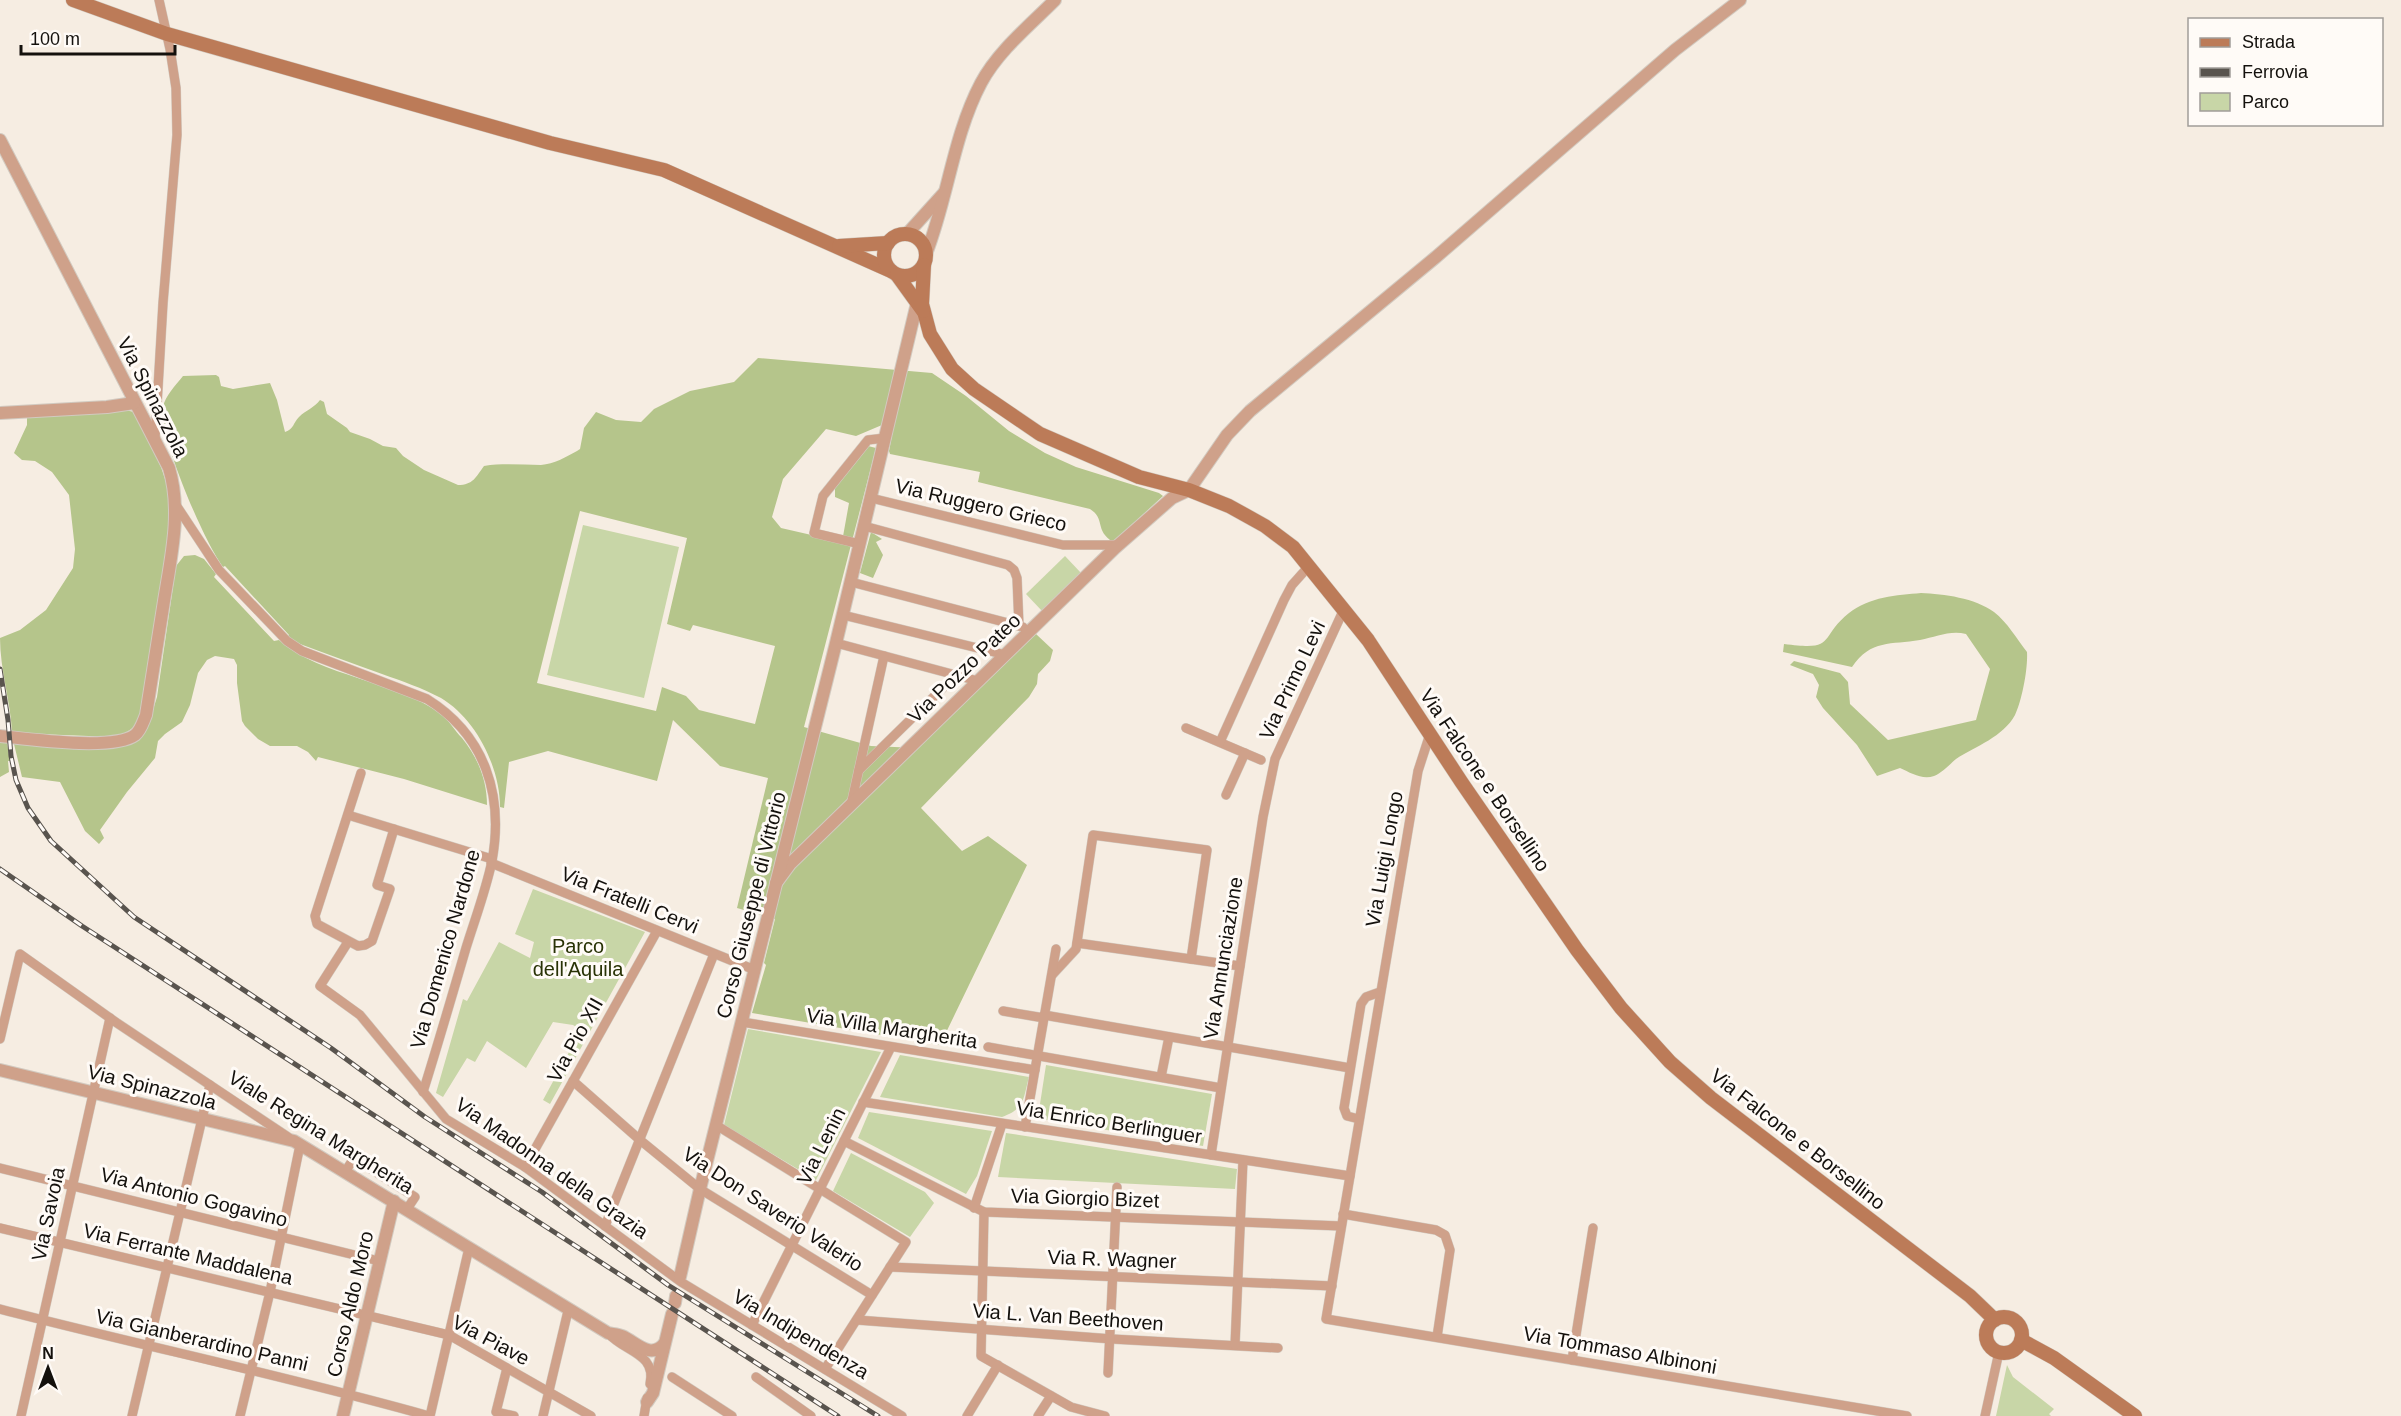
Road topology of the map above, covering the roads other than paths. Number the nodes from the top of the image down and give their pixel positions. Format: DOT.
graph roads {
  1 [pos="73,0"];
  2 [pos="159,0"];
  3 [pos="1055,0"];
  4 [pos="1740,0"];
  5 [pos="167,34"];
  6 [pos="0,140"];
  7 [pos="945,192"];
  8 [pos="907,234"];
  9 [pos="888,243"];
  10 [pos="837,246"];
  11 [pos="925,259"];
  12 [pos="894,273"];
  13 [pos="920,308"];
  14 [pos="134,403"];
  15 [pos="0,413"];
  16 [pos="885,438"];
  17 [pos="155,442"];
  18 [pos="1189,490"];
  19 [pos="871,498"];
  20 [pos="176,505"];
  21 [pos="864,526"];
  22 [pos="860,543"];
  23 [pos="1118,545"];
  24 [pos="1309,566"];
  25 [pos="851,582"];
  26 [pos="1344,609"];
  27 [pos="843,615"];
  28 [pos="1019,626"];
  29 [pos="1032,629"];
  30 [pos="836,644"];
  31 [pos="1006,655"];
  32 [pos="884,656"];
  33 [pos="956,675"];
  34 [pos="978,681"];
  35 [pos="1186,728"];
  36 [pos="1430,734"];
  37 [pos="0,736"];
  38 [pos="1220,742"];
  39 [pos="1245,753"];
  40 [pos="1261,760"];
  41 [pos="1273,766"];
  42 [pos="858,770"];
  43 [pos="361,773"];
  44 [pos="1226,795"];
  45 [pos="850,806"];
  46 [pos="348,815"];
  47 [pos="394,829"];
  48 [pos="492,861"];
  49 [pos="776,883"];
  50 [pos="657,931"];
  51 [pos="348,942"];
  52 [pos="1077,943"];
  53 [pos="1056,948"];
  54 [pos="714,954"];
  55 [pos="1191,959"];
  56 [pos="1240,966"];
  57 [pos="755,970"];
  58 [pos="1052,975"];
  59 [pos="1380,992"];
  60 [pos="1003,1011"];
  61 [pos="1044,1017"];
  62 [pos="110,1018"];
  63 [pos="742,1022"];
  64 [pos="1169,1037"];
  65 [pos="0,1039"];
  66 [pos="891,1047"];
  67 [pos="988,1047"];
  68 [pos="1228,1047"];
  69 [pos="1038,1056"];
  70 [pos="1350,1068"];
  71 [pos="0,1070"];
  72 [pos="1035,1071"];
  73 [pos="1161,1077"];
  74 [pos="573,1082"];
  75 [pos="210,1085"];
  76 [pos="1221,1088"];
  77 [pos="423,1092"];
  78 [pos="93,1093"];
  79 [pos="863,1102"];
  80 [pos="202,1119"];
  81 [pos="1359,1119"];
  82 [pos="1002,1124"];
  83 [pos="716,1125"];
  84 [pos="1026,1127"];
  85 [pos="640,1140"];
  86 [pos="844,1142"];
  87 [pos="297,1143"];
  88 [pos="1211,1155"];
  89 [pos="1243,1160"];
  90 [pos="525,1167"];
  91 [pos="0,1168"];
  92 [pos="345,1172"];
  93 [pos="1350,1176"];
  94 [pos="73,1185"];
  95 [pos="1117,1187"];
  96 [pos="700,1189"];
  97 [pos="820,1189"];
  98 [pos="394,1201"];
  99 [pos="974,1208"];
  100 [pos="407,1209"];
  101 [pos="181,1212"];
  102 [pos="984,1212"];
  103 [pos="1343,1214"];
  104 [pos="1116,1218"];
  105 [pos="1240,1222"];
  106 [pos="605,1226"];
  107 [pos="1341,1226"];
  108 [pos="0,1228"];
  109 [pos="1593,1228"];
  110 [pos="281,1237"];
  111 [pos="61,1242"];
  112 [pos="791,1246"];
  113 [pos="469,1248"];
  114 [pos="379,1261"];
  115 [pos="890,1267"];
  116 [pos="167,1268"];
  117 [pos="983,1272"];
  118 [pos="1114,1278"];
  119 [pos="681,1279"];
  120 [pos="1237,1282"];
  121 [pos="1332,1286"];
  122 [pos="270,1292"];
  123 [pos="872,1295"];
  124 [pos="674,1304"];
  125 [pos="0,1309"];
  126 [pos="568,1311"];
  127 [pos="367,1316"];
  128 [pos="1326,1319"];
  129 [pos="43,1320"];
  130 [pos="857,1320"];
  131 [pos="1995,1320"];
  132 [pos="752,1325"];
  133 [pos="982,1330"];
  134 [pos="608,1333"];
  135 [pos="449,1335"];
  136 [pos="1437,1337"];
  137 [pos="1112,1339"];
  138 [pos="2021,1340"];
  139 [pos="664,1344"];
  140 [pos="1235,1345"];
  141 [pos="147,1346"];
  142 [pos="1278,1348"];
  143 [pos="1999,1352"];
  144 [pos="1572,1360"];
  145 [pos="998,1365"];
  146 [pos="507,1368"];
  147 [pos="825,1369"];
  148 [pos="251,1371"];
  149 [pos="1108,1373"];
  150 [pos="672,1377"];
  151 [pos="756,1377"];
  152 [pos="549,1391"];
  153 [pos="348,1393"];
  154 [pos="1051,1396"];
  155 [pos="647,1402"];
  156 [pos="722,1413"];
  157 [pos="21,1416"];
  158 [pos="132,1416"];
  159 [pos="240,1416"];
  160 [pos="343,1416"];
  161 [pos="430,1416"];
  162 [pos="514,1416"];
  163 [pos="543,1416"];
  164 [pos="591,1416"];
  165 [pos="644,1416"];
  166 [pos="732,1416"];
  167 [pos="811,1416"];
  168 [pos="902,1416"];
  169 [pos="967,1416"];
  170 [pos="1038,1416"];
  171 [pos="1106,1416"];
  172 [pos="1907,1416"];
  173 [pos="1985,1416"];
  174 [pos="2135,1416"];
  1 -- 5 [label="main road"];
  2 -- 5 [label="street"];
  3 -- 7 [label="street"];
  4 -- 18 [label="street"];
  5 -- 10 [label="main road"];
  5 -- 17 [label="street"];
  6 -- 14 [label="street, Via Spinazzola"];
  7 -- 8 [label="street"];
  7 -- 11 [label="street"];
  8 -- 9 [label="main road"];
  8 -- 11 [label="main road"];
  9 -- 10 [label="main road"];
  9 -- 12 [label="main road"];
  10 -- 12 [label="main road"];
  11 -- 12 [label="main road"];
  11 -- 13 [label="main road, Via Falcone e Borsellino"];
  12 -- 13 [label="main road, Via Falcone e Borsellino"];
  13 -- 16 [label="street, Corso Giuseppe di Vittorio"];
  13 -- 18 [label="main road, Via Falcone e Borsellino"];
  14 -- 15 [label="street"];
  14 -- 17 [label="street, Via Spinazzola"];
  16 -- 19 [label="street, Corso Giuseppe di Vittorio"];
  16 -- 22 [label="street"];
  17 -- 20 [label="street, Via Spinazzola"];
  18 -- 23 [label="street, Via Pozzo Pateo"];
  18 -- 24 [label="main road, Via Falcone e Borsellino"];
  19 -- 21 [label="street, Corso Giuseppe di Vittorio"];
  19 -- 23 [label="street, Via Ruggero Grieco"];
  20 -- 37 [label="street, Via Spinazzola"];
  20 -- 48 [label="street, Via Domenico Nardone"];
  21 -- 22 [label="street, Corso Giuseppe di Vittorio"];
  21 -- 28 [label="street"];
  22 -- 25 [label="street, Corso Giuseppe di Vittorio"];
  23 -- 29 [label="street, Via Pozzo Pateo"];
  24 -- 26 [label="main road, Via Falcone e Borsellino"];
  24 -- 38 [label="street"];
  25 -- 27 [label="street, Corso Giuseppe di Vittorio"];
  25 -- 28 [label="street"];
  26 -- 36 [label="main road, Via Falcone e Borsellino"];
  26 -- 41 [label="street, Via Primo Levi"];
  27 -- 30 [label="street, Corso Giuseppe di Vittorio"];
  27 -- 31 [label="street"];
  28 -- 29 [label="street"];
  29 -- 31 [label="street, Via Pozzo Pateo"];
  30 -- 32 [label="street"];
  30 -- 49 [label="street, Corso Giuseppe di Vittorio"];
  31 -- 34 [label="street, Via Pozzo Pateo"];
  32 -- 33 [label="street"];
  32 -- 42 [label="street"];
  33 -- 34 [label="street"];
  33 -- 42 [label="street, Via Pozzo Pateo"];
  34 -- 45 [label="street, Via Pozzo Pateo"];
  35 -- 38 [label="street"];
  36 -- 59 [label="street, Via Luigi Longo"];
  36 -- 131 [label="main road, Via Falcone e Borsellino"];
  38 -- 39 [label="street"];
  39 -- 40 [label="street"];
  39 -- 44 [label="street"];
  41 -- 56 [label="street, Via Annunciazione"];
  42 -- 45 [label="street"];
  43 -- 46 [label="street"];
  45 -- 49 [label="street, Via Pozzo Pateo"];
  46 -- 47 [label="street, Via Fratelli Cervi"];
  46 -- 51 [label="street"];
  47 -- 48 [label="street, Via Fratelli Cervi"];
  47 -- 51 [label="street"];
  48 -- 50 [label="street, Via Fratelli Cervi"];
  48 -- 77 [label="street, Via Domenico Nardone"];
  49 -- 57 [label="street, Corso Giuseppe di Vittorio"];
  50 -- 54 [label="street, Via Fratelli Cervi"];
  50 -- 74 [label="street, Via Pio XII"];
  51 -- 77 [label="street, Via Madonna della Grazia"];
  52 -- 55 [label="street"];
  52 -- 55 [label="street"];
  52 -- 58 [label="street"];
  53 -- 58 [label="street"];
  54 -- 57 [label="street, Via Fratelli Cervi"];
  54 -- 85 [label="street"];
  55 -- 56 [label="street"];
  56 -- 68 [label="street, Via Annunciazione"];
  57 -- 63 [label="street, Corso Giuseppe di Vittorio"];
  58 -- 61 [label="street"];
  59 -- 70 [label="street"];
  59 -- 81 [label="street, Via Luigi Longo"];
  60 -- 61 [label="street"];
  61 -- 64 [label="street"];
  61 -- 69 [label="street"];
  62 -- 65 [label="street, Viale Regina Margherita"];
  62 -- 75 [label="street, Viale Regina Margherita"];
  62 -- 78 [label="street, Via Savoia"];
  63 -- 66 [label="street, Via Villa Margherita"];
  63 -- 83 [label="street, Corso Giuseppe di Vittorio"];
  64 -- 68 [label="street"];
  64 -- 73 [label="street"];
  66 -- 72 [label="street, Via Villa Margherita"];
  66 -- 79 [label="street, Via Lenin"];
  67 -- 69 [label="street, Via Villa Margherita"];
  68 -- 70 [label="street"];
  68 -- 76 [label="street, Via Annunciazione"];
  69 -- 72 [label="street"];
  69 -- 73 [label="street, Via Villa Margherita"];
  70 -- 81 [label="street"];
  71 -- 78 [label="street, Via Spinazzola"];
  72 -- 84 [label="street"];
  73 -- 76 [label="street, Via Villa Margherita"];
  74 -- 85 [label="street, Via Don Saverio Valerio"];
  74 -- 90 [label="street, Via Pio XII"];
  75 -- 80 [label="street"];
  75 -- 87 [label="street, Viale Regina Margherita"];
  76 -- 88 [label="street, Via Annunciazione"];
  77 -- 90 [label="street, Via Madonna della Grazia"];
  78 -- 80 [label="street, Via Spinazzola"];
  78 -- 94 [label="street, Via Savoia"];
  79 -- 82 [label="street, Via Enrico Berlinguer"];
  79 -- 86 [label="street, Via Lenin"];
  80 -- 87 [label="street, Via Spinazzola"];
  80 -- 101 [label="street"];
  81 -- 93 [label="street, Via Luigi Longo"];
  82 -- 84 [label="street, Via Enrico Berlinguer"];
  82 -- 99 [label="street"];
  83 -- 96 [label="street, Corso Giuseppe di Vittorio"];
  83 -- 97 [label="street"];
  84 -- 88 [label="street, Via Enrico Berlinguer"];
  85 -- 96 [label="street, Via Don Saverio Valerio"];
  85 -- 106 [label="street"];
  86 -- 97 [label="street, Via Lenin"];
  86 -- 99 [label="street, Via Giorgio Bizet"];
  87 -- 92 [label="street, Viale Regina Margherita"];
  87 -- 110 [label="street"];
  88 -- 89 [label="street, Via Enrico Berlinguer"];
  89 -- 93 [label="street, Via Enrico Berlinguer"];
  89 -- 105 [label="street"];
  90 -- 106 [label="street, Via Madonna della Grazia"];
  91 -- 94 [label="street, Via Antonio Gogavino"];
  92 -- 98 [label="street, Viale Regina Margherita"];
  92 -- 100 [label="street"];
  93 -- 103 [label="street, Via Luigi Longo"];
  94 -- 101 [label="street, Via Antonio Gogavino"];
  94 -- 111 [label="street, Via Savoia"];
  95 -- 104 [label="street"];
  96 -- 112 [label="street, Via Don Saverio Valerio"];
  96 -- 119 [label="street, Corso Giuseppe di Vittorio"];
  97 -- 112 [label="street, Via Lenin"];
  97 -- 115 [label="street"];
  98 -- 100 [label="street, Viale Regina Margherita"];
  98 -- 114 [label="street, Corso Aldo Moro"];
  99 -- 102 [label="street, Via Giorgio Bizet"];
  100 -- 113 [label="street, Viale Regina Margherita"];
  101 -- 110 [label="street, Via Antonio Gogavino"];
  101 -- 116 [label="street"];
  102 -- 104 [label="street, Via Giorgio Bizet"];
  102 -- 117 [label="street"];
  103 -- 107 [label="street, Via Luigi Longo"];
  103 -- 136 [label="street"];
  104 -- 105 [label="street, Via Giorgio Bizet"];
  104 -- 118 [label="street"];
  105 -- 107 [label="street, Via Giorgio Bizet"];
  105 -- 120 [label="street"];
  106 -- 119 [label="street, Via Madonna della Grazia"];
  107 -- 121 [label="street, Via Luigi Longo"];
  108 -- 111 [label="street, Via Ferrante Maddalena"];
  109 -- 144 [label="street"];
  110 -- 114 [label="street, Via Antonio Gogavino"];
  110 -- 122 [label="street"];
  111 -- 116 [label="street, Via Ferrante Maddalena"];
  111 -- 129 [label="street, Via Savoia"];
  112 -- 123 [label="street, Via Don Saverio Valerio"];
  112 -- 132 [label="street, Via Lenin"];
  113 -- 126 [label="street, Viale Regina Margherita"];
  113 -- 135 [label="street"];
  114 -- 127 [label="street, Corso Aldo Moro"];
  115 -- 117 [label="street, Via R. Wagner"];
  115 -- 123 [label="street"];
  116 -- 122 [label="street, Via Ferrante Maddalena"];
  116 -- 141 [label="street"];
  117 -- 118 [label="street, Via R. Wagner"];
  117 -- 133 [label="street"];
  118 -- 120 [label="street, Via R. Wagner"];
  118 -- 137 [label="street"];
  119 -- 132 [label="street, Via Indipendenza"];
  120 -- 121 [label="street, Via R. Wagner"];
  120 -- 140 [label="street"];
  121 -- 128 [label="street, Via Luigi Longo"];
  122 -- 127 [label="street, Via Ferrante Maddalena"];
  122 -- 148 [label="street"];
  123 -- 130 [label="street"];
  124 -- 139 [label="street"];
  125 -- 129 [label="street, Via Gianberardino Panni"];
  126 -- 134 [label="street, Viale Regina Margherita"];
  126 -- 152 [label="street"];
  127 -- 135 [label="street, Via Piave"];
  127 -- 153 [label="street, Corso Aldo Moro"];
  128 -- 136 [label="street, Via Tommaso Albinoni"];
  129 -- 141 [label="street, Via Gianberardino Panni"];
  129 -- 157 [label="street, Via Savoia"];
  130 -- 133 [label="street, Via L. Van Beethoven"];
  130 -- 147 [label="street"];
  131 -- 138 [label="main road"];
  131 -- 143 [label="main road"];
  132 -- 147 [label="street, Via Indipendenza"];
  133 -- 137 [label="street, Via L. Van Beethoven"];
  133 -- 145 [label="street"];
  134 -- 139 [label="street, Viale Regina Margherita"];
  134 -- 155 [label="street, Viale Regina Margherita"];
  135 -- 146 [label="street, Via Piave"];
  135 -- 161 [label="street"];
  136 -- 144 [label="street, Via Tommaso Albinoni"];
  137 -- 140 [label="street, Via L. Van Beethoven"];
  137 -- 149 [label="street"];
  138 -- 143 [label="main road"];
  138 -- 174 [label="main road"];
  139 -- 155 [label="street"];
  140 -- 142 [label="street, Via L. Van Beethoven"];
  141 -- 148 [label="street, Via Gianberardino Panni"];
  141 -- 158 [label="street"];
  143 -- 173 [label="street"];
  144 -- 172 [label="street, Via Tommaso Albinoni"];
  145 -- 154 [label="street"];
  145 -- 169 [label="street"];
  146 -- 152 [label="street, Via Piave"];
  146 -- 162 [label="street"];
  147 -- 168 [label="street, Via Indipendenza"];
  148 -- 153 [label="street, Via Gianberardino Panni"];
  148 -- 159 [label="street"];
  150 -- 156 [label="street"];
  151 -- 167 [label="street"];
  152 -- 163 [label="street"];
  152 -- 164 [label="street, Via Piave"];
  153 -- 160 [label="street, Corso Aldo Moro"];
  153 -- 161 [label="street, Via Gianberardino Panni"];
  154 -- 170 [label="street"];
  154 -- 171 [label="street"];
  155 -- 165 [label="street"];
  156 -- 166 [label="street"];
}
